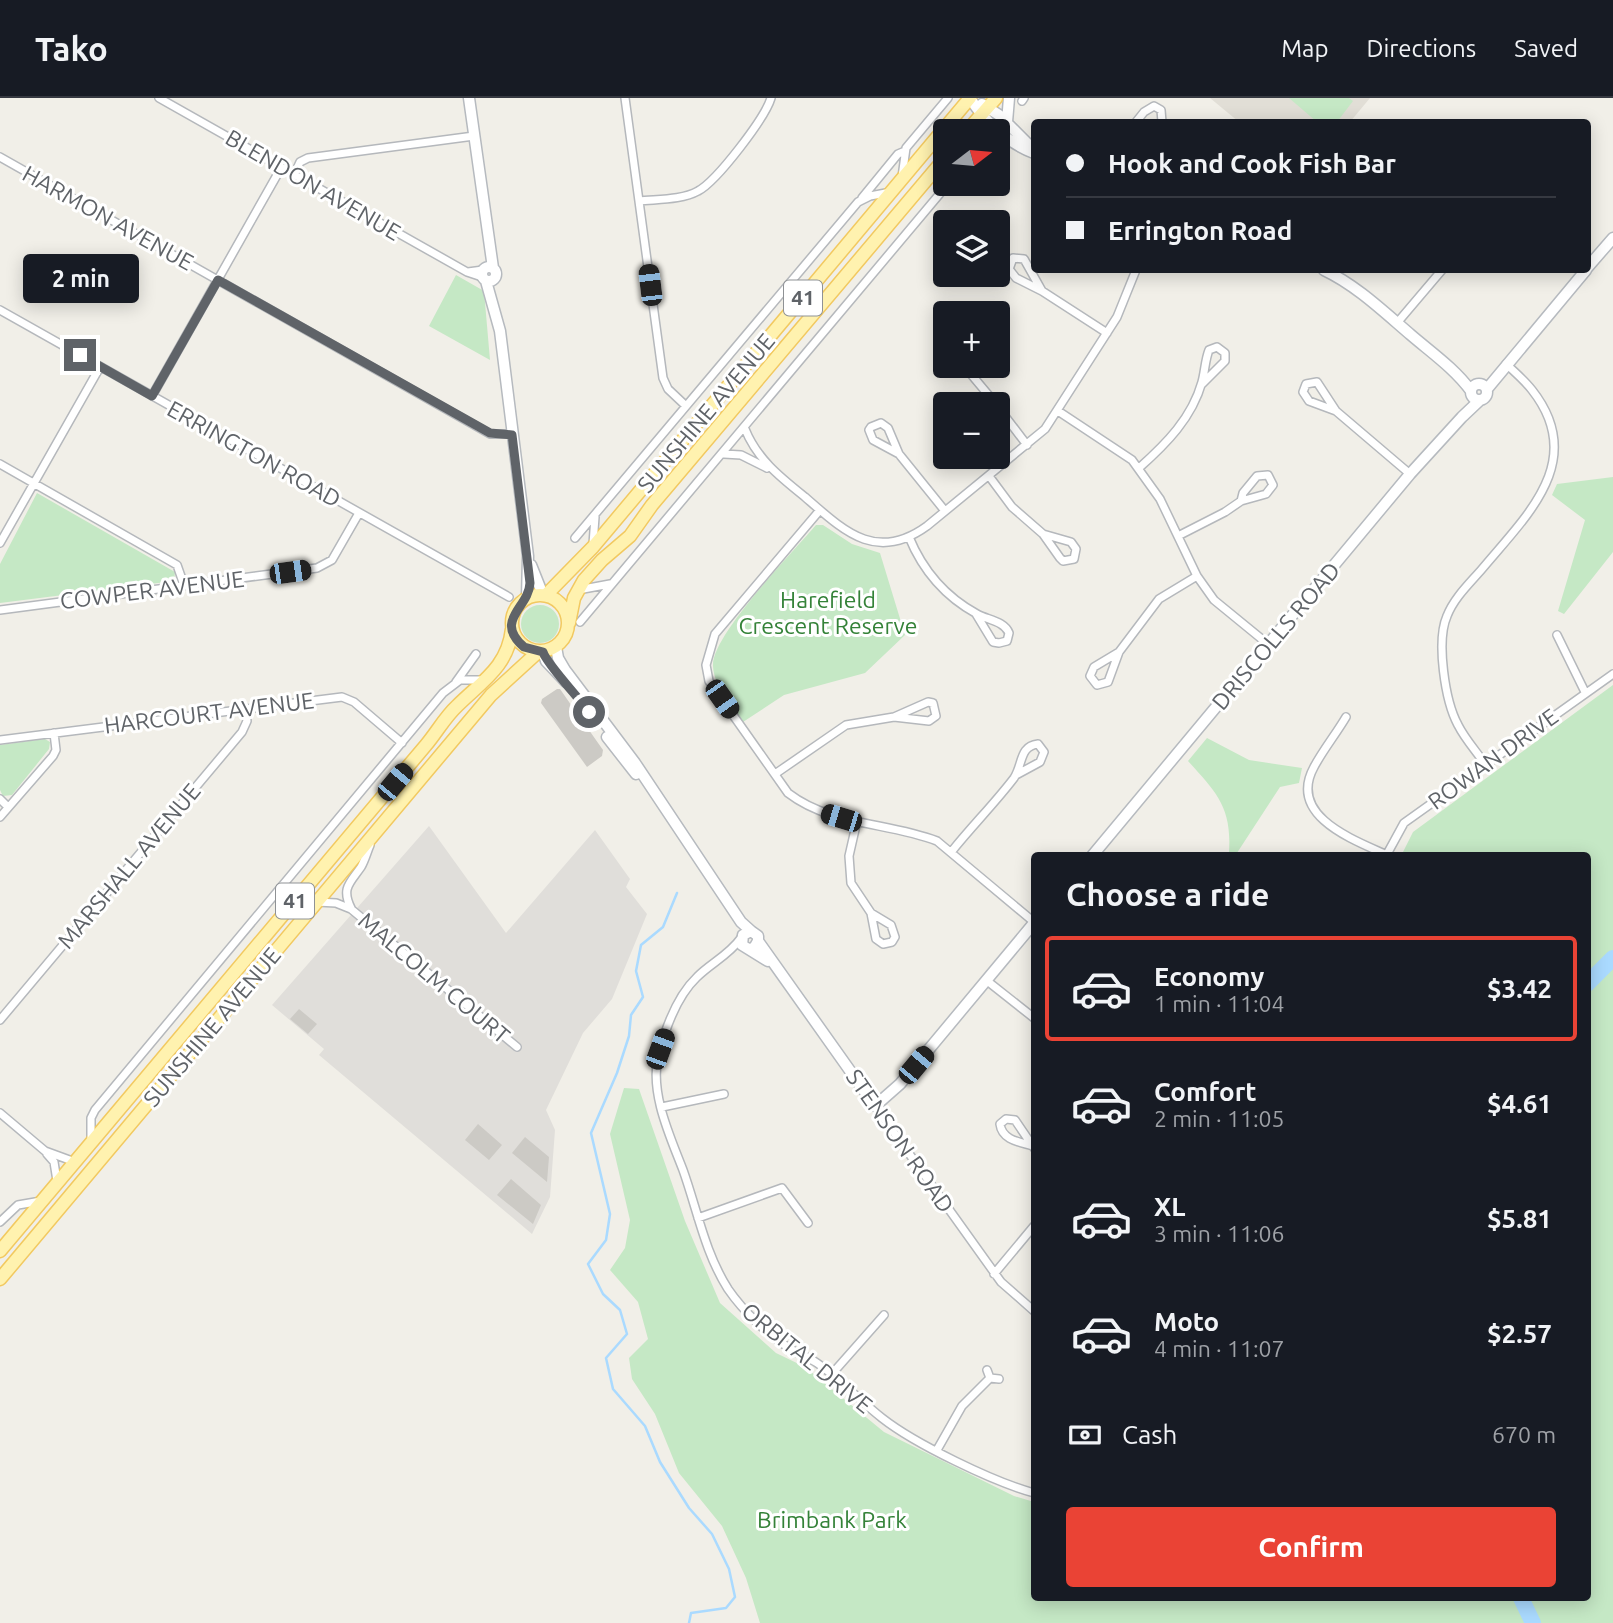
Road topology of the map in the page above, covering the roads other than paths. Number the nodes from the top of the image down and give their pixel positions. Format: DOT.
graph roads {
  1 [pos="159,98"];
  2 [pos="469,98"];
  3 [pos="625,98"];
  4 [pos="771,98"];
  5 [pos="948,98"];
  6 [pos="970,98"];
  7 [pos="1009,98"];
  8 [pos="988,107"];
  9 [pos="1003,119"];
  10 [pos="1007,119"];
  11 [pos="1138,119"];
  12 [pos="1162,119"];
  13 [pos="1010,125"];
  14 [pos="474,136"];
  15 [pos="1031,149"];
  16 [pos="905,151"];
  17 [pos="1031,151"];
  18 [pos="0,157"];
  19 [pos="281,168"];
  20 [pos="933,172"];
  21 [pos="294,175"];
  22 [pos="901,181"];
  23 [pos="892,192"];
  24 [pos="938,196"];
  25 [pos="862,199"];
  26 [pos="639,201"];
  27 [pos="1613,238"];
  28 [pos="1591,264"];
  29 [pos="1031,271"];
  30 [pos="1032,273"];
  31 [pos="1135,273"];
  32 [pos="1331,273"];
  33 [pos="1440,273"];
  34 [pos="1584,273"];
  35 [pos="486,274"];
  36 [pos="218,280"];
  37 [pos="1042,291"];
  38 [pos="0,310"];
  39 [pos="1397,324"];
  40 [pos="1107,333"];
  41 [pos="1506,363"];
  42 [pos="100,367"];
  43 [pos="976,378"];
  44 [pos="1202,384"];
  45 [pos="1478,391"];
  46 [pos="986,392"];
  47 [pos="152,396"];
  48 [pos="686,406"];
  49 [pos="1058,411"];
  50 [pos="1336,411"];
  51 [pos="1010,423"];
  52 [pos="745,429"];
  53 [pos="512,435"];
  54 [pos="1027,445"];
  55 [pos="724,454"];
  56 [pos="899,454"];
  57 [pos="0,464"];
  58 [pos="1139,468"];
  59 [pos="771,469"];
  60 [pos="1410,474"];
  61 [pos="989,476"];
  62 [pos="34,483"];
  63 [pos="1241,501"];
  64 [pos="820,510"];
  65 [pos="945,511"];
  66 [pos="359,513"];
  67 [pos="595,517"];
  68 [pos="1043,534"];
  69 [pos="1178,536"];
  70 [pos="909,537"];
  71 [pos="575,538"];
  72 [pos="0,543"];
  73 [pos="593,547"];
  74 [pos="528,556"];
  75 [pos="1196,576"];
  76 [pos="611,584"];
  77 [pos="184,585"];
  78 [pos="578,590"];
  79 [pos="544,595"];
  80 [pos="509,597"];
  81 [pos="527,598"];
  82 [pos="0,610"];
  83 [pos="976,614"];
  84 [pos="574,623"];
  85 [pos="512,629"];
  86 [pos="1557,635"];
  87 [pos="1269,645"];
  88 [pos="556,647"];
  89 [pos="541,652"];
  90 [pos="1119,652"];
  91 [pos="476,654"];
  92 [pos="1613,674"];
  93 [pos="487,681"];
  94 [pos="456,682"];
  95 [pos="1585,692"];
  96 [pos="245,708"];
  97 [pos="1346,717"];
  98 [pos="894,718"];
  99 [pos="54,733"];
  100 [pos="0,740"];
  101 [pos="402,743"];
  102 [pos="1485,764"];
  103 [pos="775,774"];
  104 [pos="1016,775"];
  105 [pos="653,791"];
  106 [pos="0,799"];
  107 [pos="8,807"];
  108 [pos="0,817"];
  109 [pos="857,821"];
  110 [pos="374,835"];
  111 [pos="952,851"];
  112 [pos="1095,852"];
  113 [pos="1380,852"];
  114 [pos="1388,852"];
  115 [pos="316,876"];
  116 [pos="317,902"];
  117 [pos="351,909"];
  118 [pos="871,913"];
  119 [pos="1031,920"];
  120 [pos="1031,927"];
  121 [pos="748,941"];
  122 [pos="986,981"];
  123 [pos="237,997"];
  124 [pos="1031,1015"];
  125 [pos="0,1020"];
  126 [pos="517,1047"];
  127 [pos="168,1051"];
  128 [pos="724,1094"];
  129 [pos="875,1106"];
  130 [pos="662,1107"];
  131 [pos="0,1114"];
  132 [pos="91,1143"];
  133 [pos="1031,1144"];
  134 [pos="1031,1146"];
  135 [pos="45,1151"];
  136 [pos="75,1162"];
  137 [pos="86,1176"];
  138 [pos="57,1182"];
  139 [pos="41,1201"];
  140 [pos="698,1218"];
  141 [pos="0,1222"];
  142 [pos="808,1223"];
  143 [pos="1031,1230"];
  144 [pos="3,1247"];
  145 [pos="994,1274"];
  146 [pos="0,1279"];
  147 [pos="1031,1308"];
  148 [pos="884,1315"];
  149 [pos="988,1370"];
  150 [pos="831,1375"];
  151 [pos="937,1450"];
  152 [pos="1031,1492"];
  1 -- 19 [label="street, BLENDON AVENUE"];
  2 -- 14 [label="street"];
  3 -- 26 [label="street"];
  4 -- 26 [label="street"];
  5 -- 16 [label="street"];
  6 -- 8 [label="street"];
  6 -- 22 [label="main road, SUNSHINE AVENUE / 41"];
  7 -- 10 [label="street"];
  8 -- 9 [label="street"];
  8 -- 17 [label="street"];
  11 -- 12 [label="street"];
  13 -- 15 [label="street"];
  14 -- 21 [label="street"];
  14 -- 35 [label="street"];
  16 -- 22 [label="street"];
  16 -- 25 [label="street"];
  18 -- 36 [label="street, HARMON AVENUE"];
  19 -- 21 [label="street, BLENDON AVENUE"];
  19 -- 36 [label="street"];
  20 -- 78 [label="main road, SUNSHINE AVENUE / 41"];
  21 -- 35 [label="street, BLENDON AVENUE"];
  22 -- 23 [label="main road, SUNSHINE AVENUE / 41"];
  23 -- 25 [label="street"];
  23 -- 73 [label="main road, SUNSHINE AVENUE / 41"];
  24 -- 52 [label="street"];
  25 -- 48 [label="street"];
  26 -- 48 [label="street"];
  27 -- 28 [label="street, DRISCOLLS ROAD"];
  29 -- 37 [label="street"];
  30 -- 37 [label="street"];
  31 -- 40 [label="street"];
  32 -- 39 [label="street"];
  33 -- 39 [label="street"];
  34 -- 41 [label="street, DRISCOLLS ROAD"];
  35 -- 53 [label="street"];
  36 -- 47 [label="street"];
  36 -- 53 [label="street, HARMON AVENUE"];
  37 -- 40 [label="street"];
  38 -- 42 [label="street, ERRINGTON ROAD"];
  39 -- 45 [label="street"];
  40 -- 49 [label="street"];
  41 -- 45 [label="street, DRISCOLLS ROAD"];
  41 -- 102 [label="street"];
  42 -- 47 [label="street, ERRINGTON ROAD"];
  42 -- 62 [label="street"];
  43 -- 46 [label="street"];
  44 -- 44 [label="street"];
  44 -- 58 [label="street"];
  45 -- 60 [label="street, DRISCOLLS ROAD"];
  47 -- 66 [label="street, ERRINGTON ROAD"];
  48 -- 67 [label="street"];
  49 -- 54 [label="street"];
  49 -- 58 [label="street"];
  50 -- 50 [label="street"];
  50 -- 60 [label="street"];
  51 -- 54 [label="street"];
  52 -- 55 [label="street"];
  52 -- 59 [label="street"];
  53 -- 74 [label="street"];
  54 -- 61 [label="street"];
  55 -- 59 [label="street, SUNSHINE AVENUE"];
  55 -- 76 [label="street"];
  56 -- 56 [label="street"];
  56 -- 65 [label="street"];
  57 -- 62 [label="street"];
  58 -- 69 [label="street"];
  59 -- 64 [label="street"];
  60 -- 87 [label="street, DRISCOLLS ROAD"];
  61 -- 65 [label="street"];
  61 -- 68 [label="street"];
  62 -- 72 [label="street"];
  62 -- 77 [label="street"];
  63 -- 63 [label="street"];
  63 -- 69 [label="street"];
  64 -- 70 [label="street"];
  64 -- 103 [label="street"];
  65 -- 70 [label="street"];
  66 -- 77 [label="street, COWPER AVENUE"];
  66 -- 80 [label="street, ERRINGTON ROAD"];
  67 -- 71 [label="street"];
  67 -- 73 [label="street"];
  68 -- 68 [label="street"];
  69 -- 75 [label="street"];
  70 -- 83 [label="street"];
  73 -- 79 [label="main road, SUNSHINE AVENUE / 41"];
  74 -- 79 [label="street"];
  74 -- 81 [label="street"];
  75 -- 87 [label="street"];
  75 -- 90 [label="street"];
  76 -- 78 [label="street"];
  76 -- 84 [label="street"];
  77 -- 82 [label="street, COWPER AVENUE"];
  78 -- 84 [label="main road, SUNSHINE AVENUE / 41"];
  79 -- 81 [label="main road"];
  79 -- 84 [label="main road"];
  81 -- 85 [label="main road, 41"];
  83 -- 83 [label="street"];
  84 -- 88 [label="main road, 41"];
  85 -- 89 [label="main road"];
  85 -- 93 [label="main road, SUNSHINE AVENUE / 41"];
  86 -- 95 [label="street"];
  87 -- 112 [label="street, DRISCOLLS ROAD"];
  88 -- 89 [label="main road, 41"];
  88 -- 105 [label="street, STENSON ROAD"];
  89 -- 105 [label="street, STENSON ROAD"];
  89 -- 110 [label="main road, SUNSHINE AVENUE / 41"];
  90 -- 90 [label="street"];
  91 -- 94 [label="street"];
  92 -- 95 [label="street, ROWAN DRIVE"];
  93 -- 94 [label="street"];
  93 -- 115 [label="main road, SUNSHINE AVENUE / 41"];
  94 -- 101 [label="street"];
  95 -- 102 [label="street, ROWAN DRIVE"];
  96 -- 99 [label="street, HARCOURT AVENUE"];
  96 -- 101 [label="street, HARCOURT AVENUE"];
  96 -- 125 [label="street, MARSHALL AVENUE"];
  97 -- 113 [label="street"];
  98 -- 98 [label="street"];
  98 -- 103 [label="street"];
  99 -- 100 [label="street, HARCOURT AVENUE"];
  99 -- 107 [label="street"];
  101 -- 132 [label="street"];
  102 -- 114 [label="street, ROWAN DRIVE"];
  103 -- 109 [label="street"];
  104 -- 104 [label="street"];
  104 -- 111 [label="street"];
  105 -- 121 [label="street, STENSON ROAD"];
  106 -- 107 [label="street"];
  107 -- 108 [label="street"];
  109 -- 111 [label="street"];
  109 -- 118 [label="street"];
  110 -- 116 [label="main road, SUNSHINE AVENUE / 41"];
  110 -- 117 [label="street, MALCOLM COURT"];
  111 -- 119 [label="street"];
  115 -- 116 [label="main road"];
  115 -- 127 [label="main road, SUNSHINE AVENUE / 41"];
  116 -- 117 [label="street, MALCOLM COURT"];
  116 -- 123 [label="main road, SUNSHINE AVENUE / 41"];
  117 -- 126 [label="street, MALCOLM COURT"];
  120 -- 122 [label="street"];
  121 -- 129 [label="street, STENSON ROAD"];
  121 -- 130 [label="street, ORBITAL DRIVE"];
  122 -- 124 [label="street"];
  122 -- 129 [label="street"];
  123 -- 127 [label="main road"];
  123 -- 137 [label="main road, SUNSHINE AVENUE / 41"];
  127 -- 132 [label="main road, SUNSHINE AVENUE / 41"];
  128 -- 130 [label="street"];
  129 -- 145 [label="street, STENSON ROAD"];
  130 -- 140 [label="street, ORBITAL DRIVE"];
  131 -- 135 [label="street"];
  132 -- 136 [label="main road, SUNSHINE AVENUE / 41"];
  133 -- 134 [label="street"];
  135 -- 136 [label="street"];
  135 -- 138 [label="street"];
  136 -- 138 [label="main road, SUNSHINE AVENUE / 41"];
  137 -- 144 [label="main road"];
  137 -- 146 [label="main road, SUNSHINE AVENUE / 41"];
  138 -- 139 [label="main road, SUNSHINE AVENUE / 41"];
  139 -- 141 [label="street"];
  139 -- 144 [label="main road, SUNSHINE AVENUE / 41"];
  140 -- 142 [label="street"];
  140 -- 150 [label="street, ORBITAL DRIVE"];
  143 -- 145 [label="street"];
  145 -- 147 [label="street, STENSON ROAD"];
  148 -- 150 [label="street"];
  149 -- 151 [label="street"];
  150 -- 151 [label="street, ORBITAL DRIVE"];
  151 -- 152 [label="street, ORBITAL DRIVE"];
}
